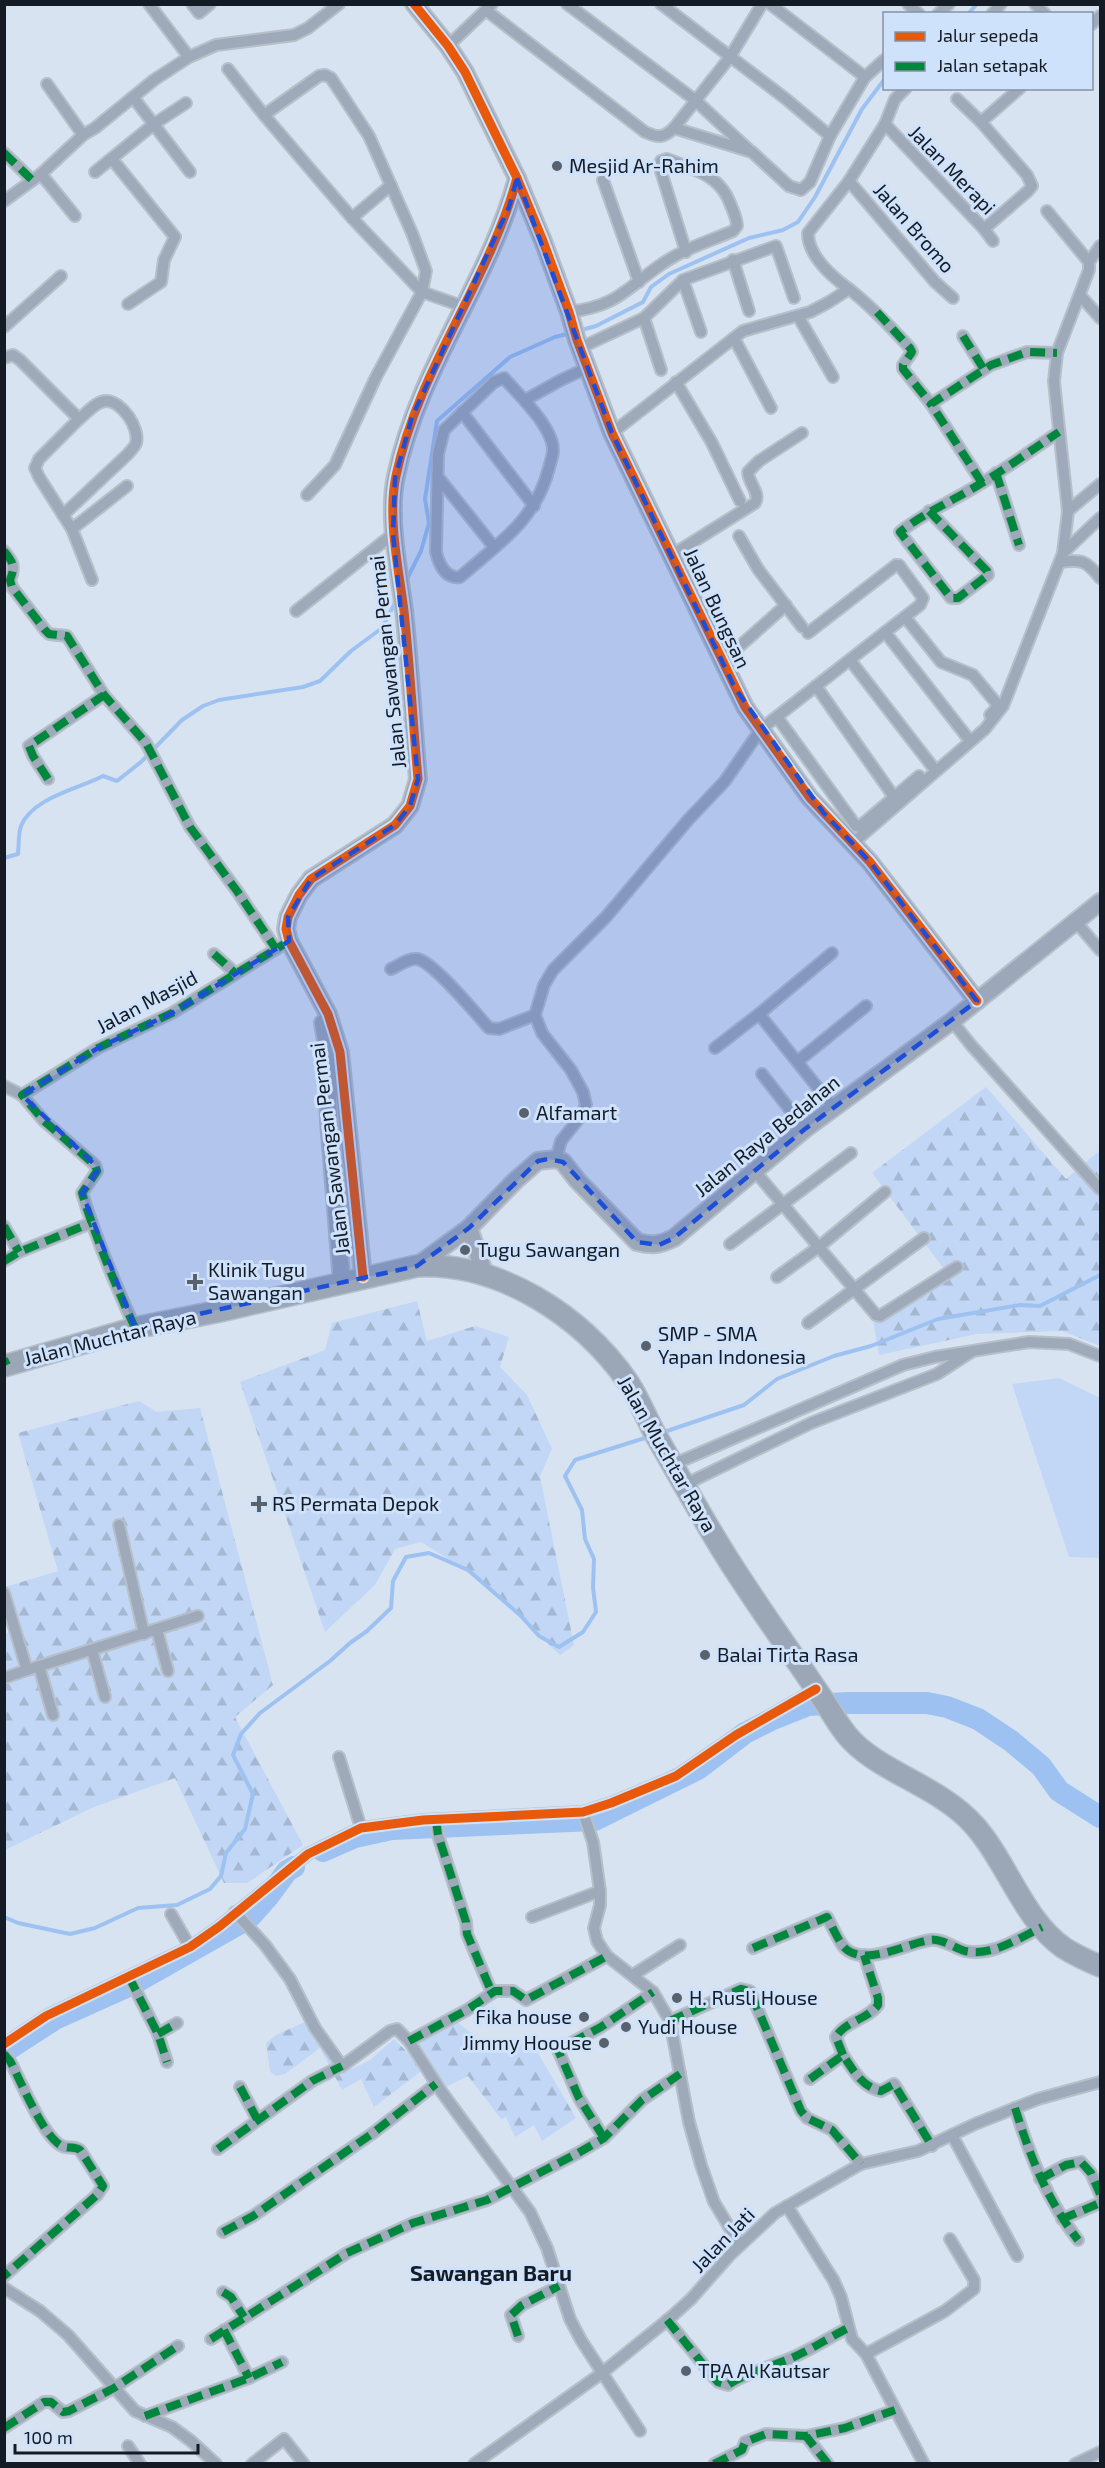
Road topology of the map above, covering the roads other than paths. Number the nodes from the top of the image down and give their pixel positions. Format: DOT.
graph roads {
  1 [pos="149,4"];
  2 [pos="192,4"];
  3 [pos="210,4"];
  4 [pos="339,4"];
  5 [pos="414,4"];
  6 [pos="567,4"];
  7 [pos="661,4"];
  8 [pos="762,4"];
  9 [pos="770,4"];
  10 [pos="489,8"];
  11 [pos="448,46"];
  12 [pos="189,57"];
  13 [pos="730,57"];
  14 [pos="883,62"];
  15 [pos="228,69"];
  16 [pos="865,77"];
  17 [pos="46,84"];
  18 [pos="904,90"];
  19 [pos="1017,90"];
  20 [pos="133,97"];
  21 [pos="957,99"];
  22 [pos="695,100"];
  23 [pos="186,103"];
  24 [pos="264,115"];
  25 [pos="981,122"];
  26 [pos="154,124"];
  27 [pos="885,124"];
  28 [pos="674,128"];
  29 [pos="83,135"];
  30 [pos="830,136"];
  31 [pos="752,152"];
  32 [pos="4,153"];
  33 [pos="112,159"];
  34 [pos="94,172"];
  35 [pos="190,172"];
  36 [pos="37,177"];
  37 [pos="517,178"];
  38 [pos="603,180"];
  39 [pos="849,181"];
  40 [pos="391,184"];
  41 [pos="4,201"];
  42 [pos="1047,211"];
  43 [pos="75,216"];
  44 [pos="352,218"];
  45 [pos="984,229"];
  46 [pos="993,241"];
  47 [pos="1101,246"];
  48 [pos="686,252"];
  49 [pos="733,260"];
  50 [pos="1089,262"];
  51 [pos="61,276"];
  52 [pos="683,280"];
  53 [pos="639,282"];
  54 [pos="849,289"];
  55 [pos="422,292"];
  56 [pos="1080,295"];
  57 [pos="794,298"];
  58 [pos="953,298"];
  59 [pos="128,304"];
  60 [pos="465,307"];
  61 [pos="749,311"];
  62 [pos="798,316"];
  63 [pos="570,318"];
  64 [pos="644,318"];
  65 [pos="1101,318"];
  66 [pos="4,327"];
  67 [pos="701,332"];
  68 [pos="963,336"];
  69 [pos="734,338"];
  70 [pos="578,344"];
  71 [pos="1057,353"];
  72 [pos="4,358"];
  73 [pos="587,368"];
  74 [pos="983,368"];
  75 [pos="661,370"];
  76 [pos="833,377"];
  77 [pos="676,382"];
  78 [pos="525,400"];
  79 [pos="931,404"];
  80 [pos="771,408"];
  81 [pos="462,412"];
  82 [pos="79,420"];
  83 [pos="1059,432"];
  84 [pos="612,433"];
  85 [pos="802,433"];
  86 [pos="996,473"];
  87 [pos="438,477"];
  88 [pos="982,483"];
  89 [pos="1101,484"];
  90 [pos="127,486"];
  91 [pos="308,495"];
  92 [pos="740,501"];
  93 [pos="534,506"];
  94 [pos="928,511"];
  95 [pos="1068,511"];
  96 [pos="63,515"];
  97 [pos="1101,518"];
  98 [pos="72,529"];
  99 [pos="393,534"];
  100 [pos="739,536"];
  101 [pos="1019,545"];
  102 [pos="494,547"];
  103 [pos="4,551"];
  104 [pos="672,555"];
  105 [pos="1062,557"];
  106 [pos="1098,571"];
  107 [pos="92,580"];
  108 [pos="786,605"];
  109 [pos="296,611"];
  110 [pos="906,616"];
  111 [pos="885,632"];
  112 [pos="850,660"];
  113 [pos="723,661"];
  114 [pos="816,686"];
  115 [pos="104,694"];
  116 [pos="777,717"];
  117 [pos="761,729"];
  118 [pos="967,736"];
  119 [pos="932,766"];
  120 [pos="48,779"];
  121 [pos="894,797"];
  122 [pos="853,843"];
  123 [pos="1101,902"];
  124 [pos="1076,922"];
  125 [pos="282,945"];
  126 [pos="1101,950"];
  127 [pos="832,953"];
  128 [pos="214,954"];
  129 [pos="391,969"];
  130 [pos="235,974"];
  131 [pos="977,1001"];
  132 [pos="866,1006"];
  133 [pos="759,1014"];
  134 [pos="535,1015"];
  135 [pos="952,1021"];
  136 [pos="332,1039"];
  137 [pos="715,1048"];
  138 [pos="798,1061"];
  139 [pos="762,1074"];
  140 [pos="4,1086"];
  141 [pos="22,1095"];
  142 [pos="834,1108"];
  143 [pos="805,1129"];
  144 [pos="851,1153"];
  145 [pos="556,1159"];
  146 [pos="754,1170"];
  147 [pos="352,1171"];
  148 [pos="332,1172"];
  149 [pos="1101,1189"];
  150 [pos="885,1192"];
  151 [pos="783,1204"];
  152 [pos="91,1223"];
  153 [pos="4,1226"];
  154 [pos="469,1228"];
  155 [pos="924,1238"];
  156 [pos="730,1244"];
  157 [pos="820,1246"];
  158 [pos="19,1252"];
  159 [pos="4,1261"];
  160 [pos="417,1266"];
  161 [pos="957,1267"];
  162 [pos="485,1275"];
  163 [pos="363,1276"];
  164 [pos="777,1277"];
  165 [pos="342,1283"];
  166 [pos="854,1289"];
  167 [pos="808,1323"];
  168 [pos="135,1328"];
  169 [pos="971,1352"];
  170 [pos="1101,1356"];
  171 [pos="5,1363"];
  172 [pos="669,1458"];
  173 [pos="684,1485"];
  174 [pos="119,1525"];
  175 [pos="4,1593"];
  176 [pos="198,1616"];
  177 [pos="157,1630"];
  178 [pos="144,1634"];
  179 [pos="92,1650"];
  180 [pos="39,1666"];
  181 [pos="27,1670"];
  182 [pos="168,1671"];
  183 [pos="4,1678"];
  184 [pos="105,1697"];
  185 [pos="822,1699"];
  186 [pos="53,1715"];
  187 [pos="339,1757"];
  188 [pos="583,1815"];
  189 [pos="436,1825"];
  190 [pos="361,1828"];
  191 [pos="600,1891"];
  192 [pos="171,1914"];
  193 [pos="238,1914"];
  194 [pos="532,1917"];
  195 [pos="1042,1927"];
  196 [pos="680,1945"];
  197 [pos="190,1947"];
  198 [pos="753,1948"];
  199 [pos="864,1955"];
  200 [pos="607,1956"];
  201 [pos="1101,1966"];
  202 [pos="633,1975"];
  203 [pos="131,1982"];
  204 [pos="653,1992"];
  205 [pos="492,1993"];
  206 [pos="670,2022"];
  207 [pos="177,2023"];
  208 [pos="158,2034"];
  209 [pos="409,2041"];
  210 [pos="4,2044"];
  211 [pos="843,2055"];
  212 [pos="8,2057"];
  213 [pos="167,2062"];
  214 [pos="342,2066"];
  215 [pos="680,2074"];
  216 [pos="810,2079"];
  217 [pos="1101,2082"];
  218 [pos="436,2084"];
  219 [pos="240,2087"];
  220 [pos="1015,2108"];
  221 [pos="257,2120"];
  222 [pos="952,2136"];
  223 [pos="604,2138"];
  224 [pos="932,2146"];
  225 [pos="218,2149"];
  226 [pos="861,2164"];
  227 [pos="1040,2179"];
  228 [pos="513,2186"];
  229 [pos="1101,2194"];
  230 [pos="1101,2203"];
  231 [pos="787,2206"];
  232 [pos="1062,2219"];
  233 [pos="223,2232"];
  234 [pos="950,2239"];
  235 [pos="1078,2240"];
  236 [pos="740,2245"];
  237 [pos="1017,2256"];
  238 [pos="4,2276"];
  239 [pos="559,2286"];
  240 [pos="4,2288"];
  241 [pos="223,2292"];
  242 [pos="244,2317"];
  243 [pos="667,2319"];
  244 [pos="848,2328"];
  245 [pos="224,2330"];
  246 [pos="518,2336"];
  247 [pos="211,2339"];
  248 [pos="178,2346"];
  249 [pos="867,2354"];
  250 [pos="282,2362"];
  251 [pos="602,2373"];
  252 [pos="249,2378"];
  253 [pos="114,2388"];
  254 [pos="895,2410"];
  255 [pos="145,2416"];
  256 [pos="4,2428"];
  257 [pos="640,2431"];
  258 [pos="806,2436"];
  259 [pos="128,2446"];
  260 [pos="1101,2452"];
  261 [pos="722,2462"];
  262 [pos="141,2463"];
  263 [pos="216,2463"];
  264 [pos="252,2463"];
  265 [pos="304,2463"];
  266 [pos="474,2463"];
  267 [pos="828,2463"];
  268 [pos="924,2463"];
  269 [pos="1076,2463"];
  1 -- 12 [label="street"];
  2 -- 3 [label="street"];
  4 -- 12 [label="street"];
  5 -- 11 [label="street, Jalan Bungsan"];
  6 -- 22 [label="street"];
  7 -- 13 [label="street"];
  8 -- 13 [label="street"];
  9 -- 16 [label="street"];
  10 -- 11 [label="street"];
  10 -- 28 [label="street"];
  11 -- 37 [label="street, Jalan Bungsan"];
  12 -- 20 [label="street"];
  13 -- 22 [label="street"];
  13 -- 30 [label="street"];
  14 -- 16 [label="street"];
  15 -- 24 [label="street"];
  16 -- 30 [label="street"];
  17 -- 29 [label="street"];
  18 -- 27 [label="street"];
  19 -- 25 [label="street"];
  20 -- 26 [label="street"];
  20 -- 29 [label="street"];
  21 -- 25 [label="street"];
  22 -- 28 [label="street"];
  22 -- 31 [label="street"];
  23 -- 26 [label="street"];
  24 -- 40 [label="street"];
  24 -- 44 [label="street"];
  25 -- 45 [label="street"];
  26 -- 33 [label="street"];
  26 -- 35 [label="street"];
  27 -- 39 [label="street"];
  27 -- 45 [label="street, Jalan Merapi"];
  28 -- 31 [label="street"];
  29 -- 36 [label="street"];
  30 -- 31 [label="street"];
  32 -- 36 [label="street"];
  33 -- 34 [label="street"];
  33 -- 59 [label="street"];
  36 -- 41 [label="street"];
  36 -- 43 [label="street"];
  37 -- 60 [label="street, Jalan Sawangan Permai"];
  37 -- 63 [label="street, Jalan Bungsan"];
  38 -- 53 [label="street"];
  39 -- 54 [label="street"];
  39 -- 58 [label="street, Jalan Bromo"];
  40 -- 44 [label="street"];
  40 -- 55 [label="street"];
  42 -- 50 [label="street"];
  44 -- 55 [label="street"];
  45 -- 46 [label="street, Jalan Merapi"];
  47 -- 50 [label="street"];
  48 -- 48 [label="street"];
  48 -- 53 [label="street"];
  49 -- 52 [label="street"];
  49 -- 57 [label="street"];
  49 -- 61 [label="street"];
  50 -- 56 [label="street"];
  51 -- 66 [label="street"];
  52 -- 64 [label="street"];
  52 -- 67 [label="street"];
  53 -- 63 [label="street"];
  54 -- 62 [label="street"];
  54 -- 79 [label="street"];
  55 -- 60 [label="street"];
  55 -- 91 [label="street"];
  56 -- 65 [label="street"];
  56 -- 71 [label="street"];
  60 -- 99 [label="street, Jalan Sawangan Permai"];
  62 -- 69 [label="street"];
  62 -- 76 [label="street"];
  63 -- 70 [label="street, Jalan Bungsan"];
  64 -- 70 [label="street"];
  64 -- 75 [label="street"];
  68 -- 74 [label="street"];
  69 -- 77 [label="street"];
  69 -- 80 [label="street"];
  70 -- 73 [label="street, Jalan Bungsan"];
  71 -- 74 [label="street"];
  71 -- 83 [label="street"];
  72 -- 82 [label="street"];
  73 -- 78 [label="street"];
  73 -- 84 [label="street, Jalan Bungsan"];
  74 -- 79 [label="street"];
  77 -- 84 [label="street"];
  77 -- 92 [label="street"];
  78 -- 81 [label="street"];
  78 -- 93 [label="street"];
  79 -- 88 [label="street"];
  81 -- 87 [label="street"];
  81 -- 93 [label="street"];
  82 -- 96 [label="street"];
  82 -- 96 [label="street"];
  83 -- 86 [label="street"];
  83 -- 95 [label="street"];
  84 -- 104 [label="street, Jalan Bungsan"];
  85 -- 104 [label="street"];
  86 -- 88 [label="street"];
  86 -- 101 [label="street"];
  87 -- 102 [label="street"];
  87 -- 102 [label="street"];
  88 -- 94 [label="street"];
  89 -- 95 [label="street"];
  90 -- 98 [label="street"];
  93 -- 102 [label="street"];
  94 -- 94 [label="street"];
  95 -- 105 [label="street"];
  96 -- 98 [label="street"];
  97 -- 105 [label="street"];
  98 -- 107 [label="street"];
  99 -- 109 [label="street"];
  99 -- 125 [label="street, Jalan Sawangan Permai"];
  100 -- 108 [label="street"];
  103 -- 115 [label="street"];
  104 -- 113 [label="street, Jalan Bungsan"];
  105 -- 106 [label="street"];
  105 -- 122 [label="street"];
  108 -- 110 [label="street"];
  108 -- 113 [label="street"];
  110 -- 111 [label="street"];
  110 -- 118 [label="street"];
  111 -- 112 [label="street"];
  111 -- 118 [label="street"];
  112 -- 114 [label="street"];
  112 -- 119 [label="street"];
  113 -- 117 [label="street, Jalan Bungsan"];
  114 -- 116 [label="street"];
  114 -- 121 [label="street"];
  115 -- 120 [label="street"];
  115 -- 125 [label="street"];
  116 -- 117 [label="street"];
  116 -- 121 [label="street"];
  117 -- 122 [label="street, Jalan Bungsan"];
  117 -- 134 [label="street"];
  118 -- 119 [label="street"];
  119 -- 121 [label="street"];
  122 -- 131 [label="street, Jalan Bungsan"];
  123 -- 124 [label="street, Jalan Raya Bedahan"];
  124 -- 126 [label="street"];
  124 -- 131 [label="street, Jalan Raya Bedahan"];
  125 -- 130 [label="street, Jalan Masjid"];
  125 -- 136 [label="street, Jalan Sawangan Permai"];
  127 -- 133 [label="street"];
  128 -- 130 [label="street"];
  129 -- 134 [label="street"];
  130 -- 141 [label="street, Jalan Masjid"];
  131 -- 135 [label="street, Jalan Raya Bedahan"];
  132 -- 138 [label="street"];
  133 -- 137 [label="street"];
  133 -- 138 [label="street"];
  134 -- 145 [label="street"];
  135 -- 142 [label="street, Jalan Raya Bedahan"];
  135 -- 149 [label="street"];
  136 -- 147 [label="street, Jalan Sawangan Permai"];
  136 -- 148 [label="street, Jalan Sawangan Permai"];
  138 -- 142 [label="street"];
  139 -- 143 [label="street"];
  140 -- 141 [label="street"];
  141 -- 152 [label="street"];
  142 -- 143 [label="street, Jalan Raya Bedahan"];
  143 -- 146 [label="street, Jalan Raya Bedahan"];
  144 -- 151 [label="street"];
  145 -- 146 [label="street, Jalan Raya Bedahan"];
  145 -- 154 [label="street"];
  146 -- 151 [label="street"];
  147 -- 148 [label="street"];
  147 -- 163 [label="street, Jalan Sawangan Permai"];
  148 -- 165 [label="street, Jalan Sawangan Permai"];
  150 -- 157 [label="street"];
  151 -- 156 [label="street"];
  151 -- 157 [label="street"];
  152 -- 158 [label="street"];
  152 -- 168 [label="street"];
  153 -- 158 [label="street"];
  154 -- 160 [label="street"];
  154 -- 162 [label="street"];
  155 -- 166 [label="street"];
  157 -- 164 [label="street"];
  157 -- 166 [label="street"];
  158 -- 159 [label="street"];
  160 -- 162 [label="highway, Jalan Muchtar Raya"];
  160 -- 163 [label="highway, Jalan Muchtar Raya"];
  161 -- 166 [label="street"];
  162 -- 172 [label="highway, Jalan Muchtar Raya"];
  163 -- 165 [label="highway, Jalan Muchtar Raya"];
  165 -- 168 [label="highway, Jalan Muchtar Raya"];
  166 -- 167 [label="street"];
  168 -- 171 [label="highway, Jalan Muchtar Raya"];
  169 -- 170 [label="street"];
  169 -- 172 [label="street"];
  169 -- 173 [label="street"];
  172 -- 173 [label="highway, Jalan Muchtar Raya"];
  173 -- 185 [label="highway, Jalan Muchtar Raya"];
  174 -- 178 [label="street"];
  175 -- 181 [label="street"];
  176 -- 177 [label="street"];
  177 -- 178 [label="street"];
  177 -- 182 [label="street"];
  178 -- 179 [label="street"];
  179 -- 180 [label="street"];
  179 -- 184 [label="street"];
  180 -- 181 [label="street"];
  180 -- 186 [label="street"];
  181 -- 183 [label="street"];
  185 -- 188 [label="street"];
  185 -- 195 [label="highway, Jalan Muchtar Raya"];
  187 -- 190 [label="street"];
  188 -- 189 [label="street"];
  188 -- 191 [label="street"];
  189 -- 190 [label="street"];
  189 -- 205 [label="street"];
  190 -- 193 [label="street"];
  191 -- 194 [label="street"];
  191 -- 200 [label="street"];
  192 -- 197 [label="street"];
  193 -- 197 [label="street"];
  193 -- 214 [label="street"];
  195 -- 199 [label="street"];
  195 -- 201 [label="highway, Jalan Muchtar Raya"];
  196 -- 202 [label="street"];
  197 -- 203 [label="street"];
  198 -- 199 [label="street"];
  199 -- 211 [label="street"];
  200 -- 202 [label="street"];
  200 -- 205 [label="street"];
  202 -- 204 [label="street"];
  203 -- 208 [label="street"];
  203 -- 210 [label="street"];
  204 -- 206 [label="street"];
  204 -- 223 [label="street"];
  205 -- 209 [label="street"];
  206 -- 215 [label="street"];
  206 -- 226 [label="street"];
  207 -- 208 [label="street"];
  208 -- 213 [label="street"];
  209 -- 214 [label="street"];
  209 -- 218 [label="street"];
  211 -- 216 [label="street"];
  211 -- 224 [label="street"];
  212 -- 238 [label="street"];
  214 -- 221 [label="street"];
  215 -- 223 [label="street"];
  215 -- 236 [label="street"];
  217 -- 220 [label="street, Jalan Jati"];
  218 -- 228 [label="street"];
  218 -- 233 [label="street"];
  219 -- 221 [label="street"];
  220 -- 222 [label="street, Jalan Jati"];
  220 -- 227 [label="street"];
  221 -- 225 [label="street"];
  222 -- 224 [label="street, Jalan Jati"];
  222 -- 237 [label="street"];
  223 -- 228 [label="street"];
  224 -- 226 [label="street, Jalan Jati"];
  226 -- 231 [label="street, Jalan Jati"];
  227 -- 229 [label="street"];
  227 -- 232 [label="street"];
  228 -- 239 [label="street"];
  228 -- 242 [label="street"];
  230 -- 232 [label="street"];
  231 -- 236 [label="street, Jalan Jati"];
  231 -- 244 [label="street"];
  232 -- 235 [label="street"];
  234 -- 249 [label="street"];
  236 -- 243 [label="street, Jalan Jati"];
  239 -- 246 [label="street"];
  239 -- 251 [label="street"];
  240 -- 253 [label="street"];
  241 -- 242 [label="street"];
  242 -- 245 [label="street"];
  243 -- 244 [label="street"];
  243 -- 251 [label="street, Jalan Jati"];
  244 -- 249 [label="street"];
  245 -- 247 [label="street"];
  245 -- 252 [label="street"];
  248 -- 253 [label="street"];
  249 -- 254 [label="street"];
  250 -- 252 [label="street"];
  251 -- 257 [label="street"];
  251 -- 266 [label="street, Jalan Jati"];
  252 -- 255 [label="street"];
  253 -- 255 [label="street"];
  253 -- 256 [label="street"];
  254 -- 258 [label="street"];
  254 -- 268 [label="street"];
  255 -- 263 [label="street"];
  258 -- 261 [label="street"];
  258 -- 267 [label="street"];
  259 -- 262 [label="street"];
  260 -- 269 [label="street"];
  264 -- 265 [label="street"];
}
